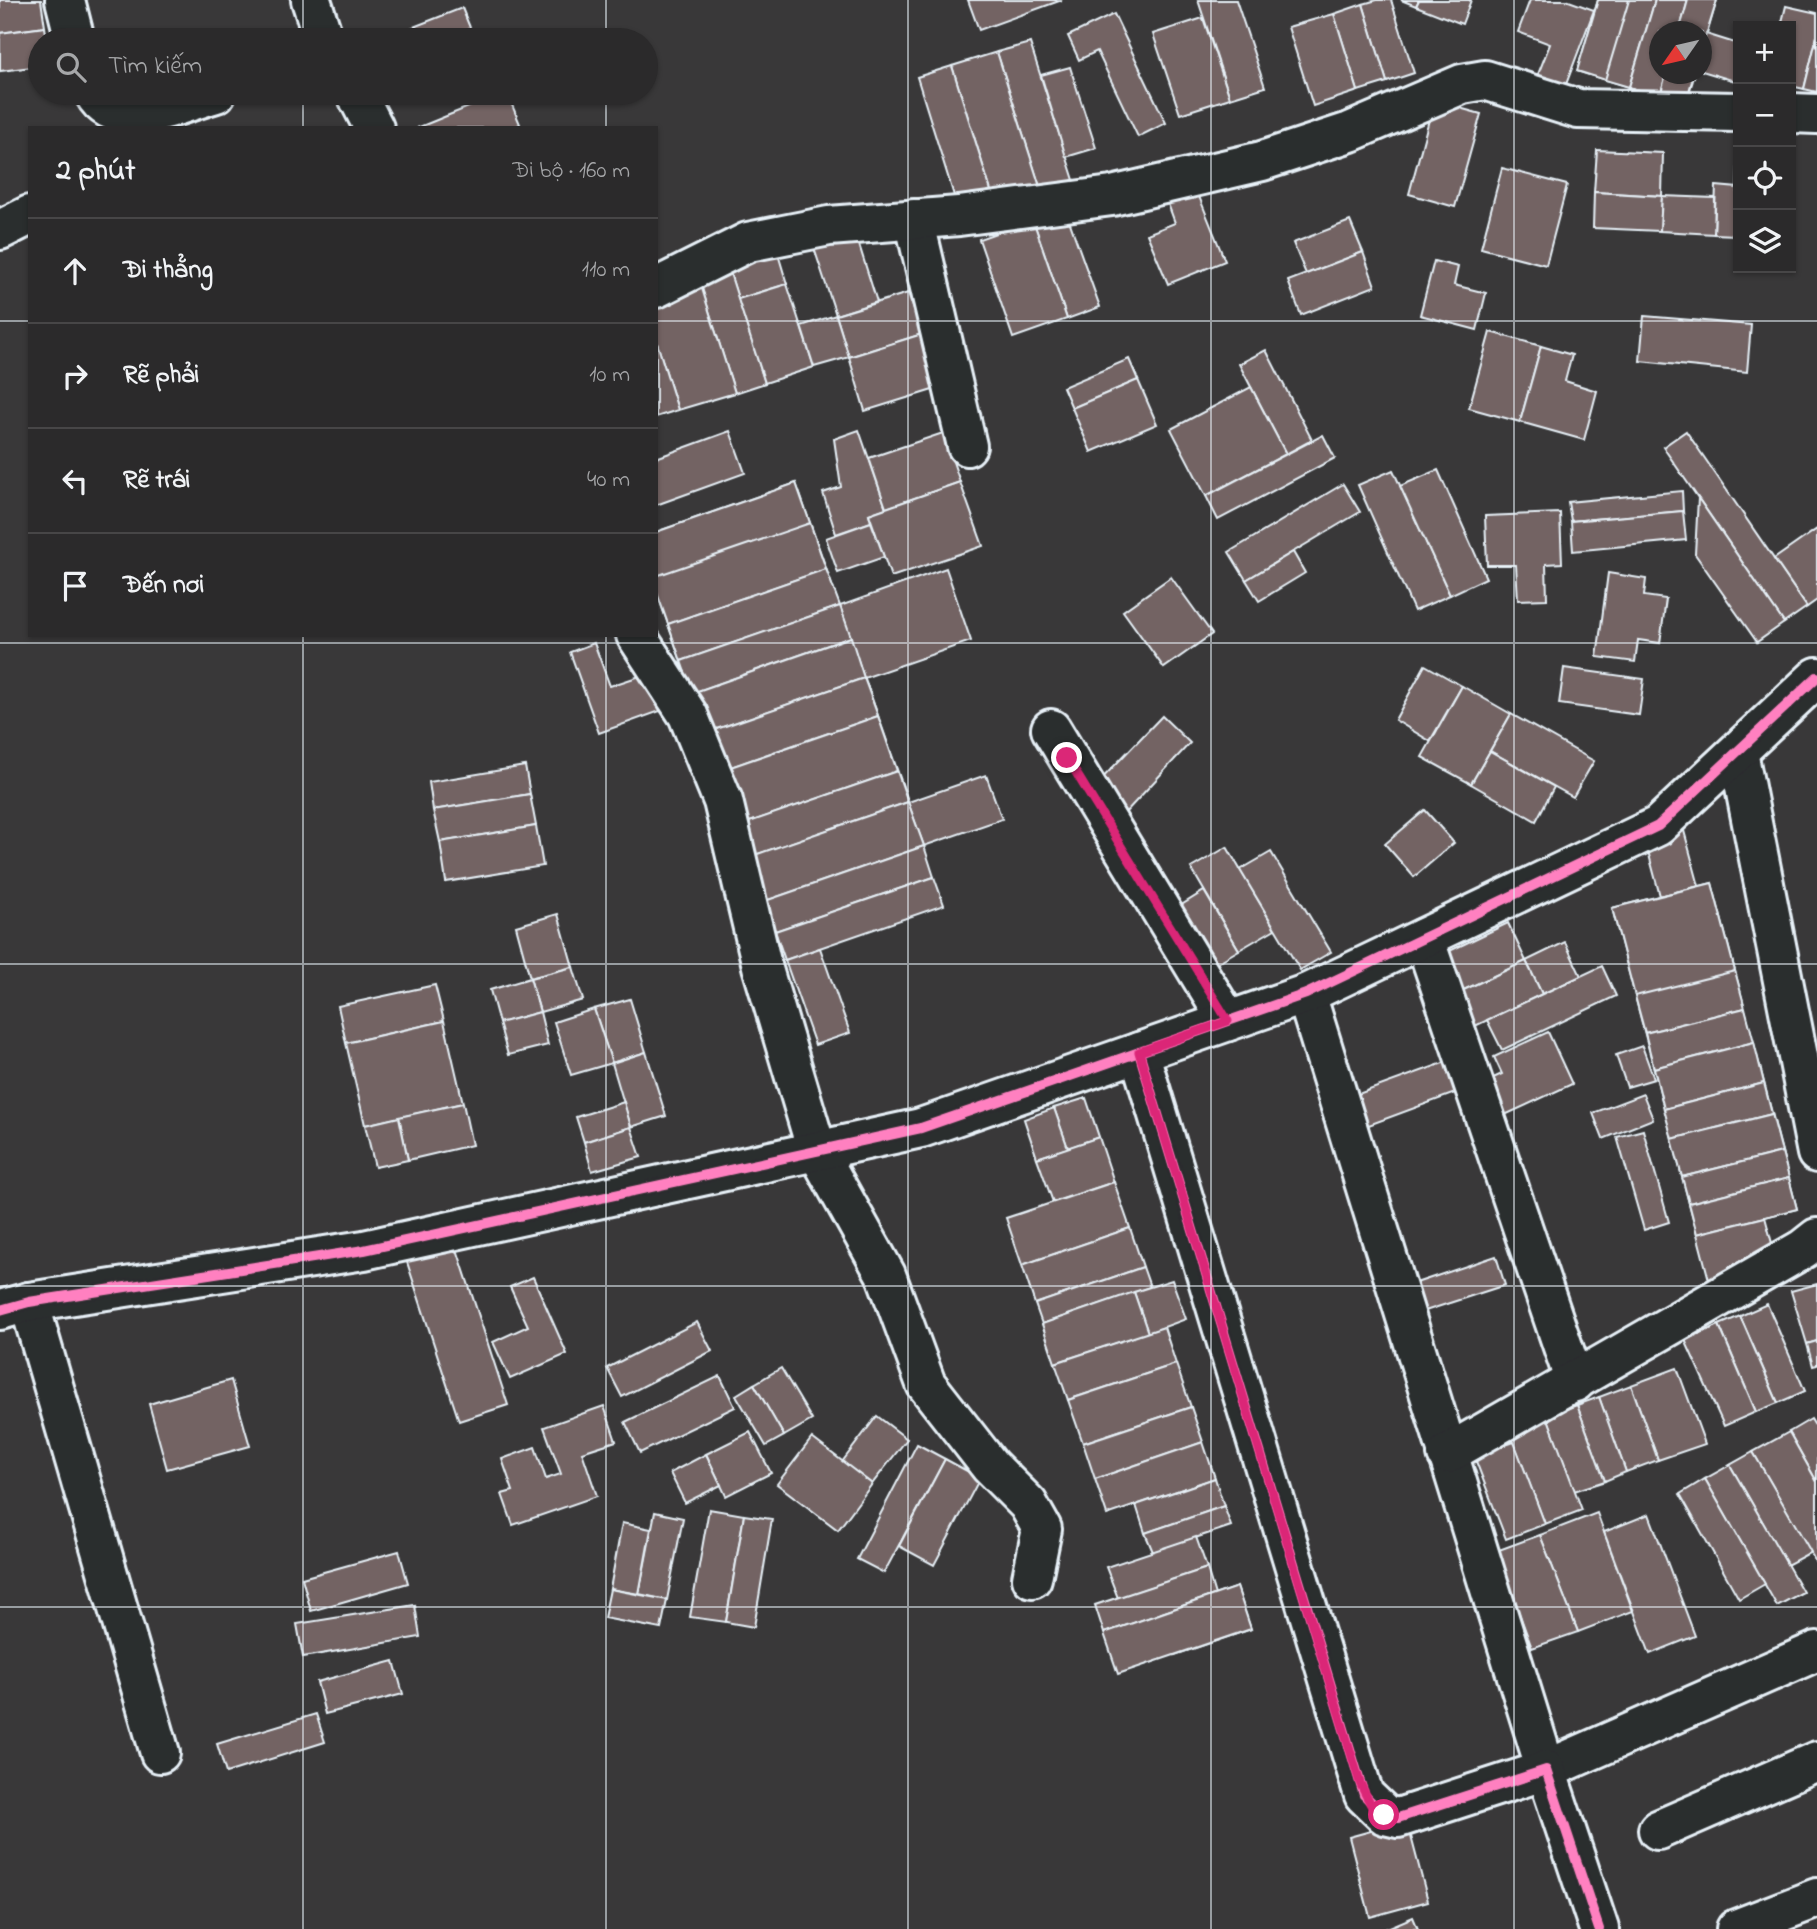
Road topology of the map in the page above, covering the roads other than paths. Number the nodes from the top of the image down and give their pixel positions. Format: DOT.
graph roads {
  1 [pos="65,0"];
  2 [pos="310,0"];
  3 [pos="72,28"];
  4 [pos="320,28"];
  5 [pos="174,105"];
  6 [pos="362,105"];
  7 [pos="105,111"];
  8 [pos="1733,112"];
  9 [pos="1796,113"];
  10 [pos="1817,114"];
  11 [pos="373,126"];
  12 [pos="28,216"];
  13 [pos="914,219"];
  14 [pos="0,230"];
  15 [pos="658,287"];
  16 [pos="967,446"];
  17 [pos="637,637"];
  18 [pos="1817,677"];
  19 [pos="1051,729"];
  20 [pos="1738,751"];
  21 [pos="1424,938"];
  22 [pos="1306,994"];
  23 [pos="1228,1021"];
  24 [pos="1139,1052"];
  25 [pos="817,1152"];
  26 [pos="1817,1153"];
  27 [pos="1817,1238"];
  28 [pos="14,1306"];
  29 [pos="1575,1382"];
  30 [pos="1447,1454"];
  31 [pos="1032,1578"];
  32 [pos="1817,1651"];
  33 [pos="160,1753"];
  34 [pos="1817,1761"];
  35 [pos="1546,1770"];
  36 [pos="1658,1830"];
  37 [pos="1817,1898"];
  38 [pos="1599,1929"];
  39 [pos="1735,1929"];
  1 -- 3 [label="street"];
  2 -- 4 [label="street"];
  5 -- 7 [label="street"];
  6 -- 11 [label="street"];
  8 -- 13 [label="street"];
  9 -- 10 [label="street"];
  12 -- 14 [label="street"];
  13 -- 15 [label="street"];
  13 -- 16 [label="street"];
  17 -- 25 [label="street"];
  18 -- 20 [label="street"];
  19 -- 23 [label="street"];
  20 -- 21 [label="street"];
  20 -- 26 [label="street"];
  21 -- 22 [label="street"];
  21 -- 29 [label="street"];
  22 -- 23 [label="street"];
  22 -- 30 [label="street"];
  23 -- 24 [label="street"];
  24 -- 25 [label="street"];
  24 -- 35 [label="street"];
  25 -- 28 [label="street"];
  25 -- 31 [label="street"];
  27 -- 29 [label="street"];
  28 -- 33 [label="street"];
  29 -- 30 [label="street"];
  30 -- 35 [label="street"];
  32 -- 35 [label="street"];
  34 -- 36 [label="street"];
  35 -- 38 [label="street"];
  37 -- 39 [label="street"];
}
